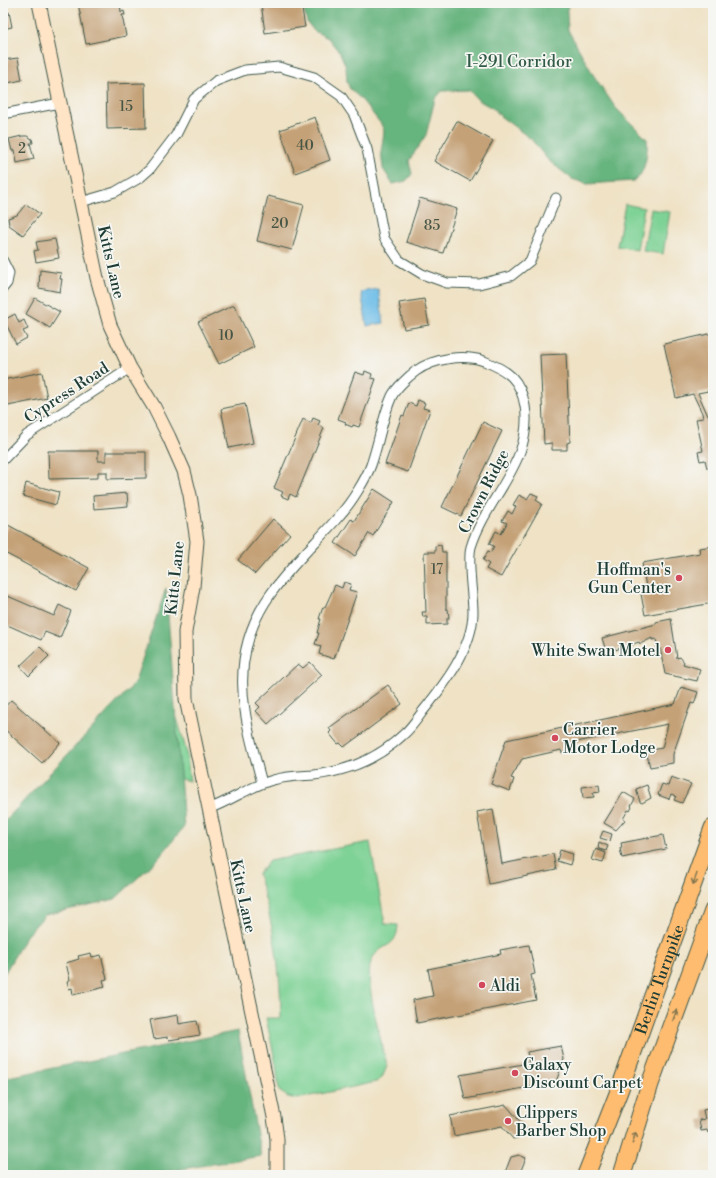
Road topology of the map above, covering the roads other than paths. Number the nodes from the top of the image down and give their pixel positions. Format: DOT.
graph roads {
  1 [pos="39,3"];
  2 [pos="60,103"];
  3 [pos="3,114"];
  4 [pos="556,198"];
  5 [pos="81,202"];
  6 [pos="3,261"];
  7 [pos="3,288"];
  8 [pos="130,368"];
  9 [pos="3,460"];
  10 [pos="262,783"];
  11 [pos="208,809"];
  12 [pos="711,842"];
  13 [pos="713,911"];
  14 [pos="710,927"];
  15 [pos="277,1175"];
  16 [pos="586,1175"];
  17 [pos="622,1175"];
  1 -- 2 [label="street, Kitts Lane"];
  2 -- 3 [label="street"];
  2 -- 5 [label="street, Kitts Lane"];
  4 -- 5 [label="street"];
  5 -- 8 [label="street, Kitts Lane"];
  6 -- 7 [label="street"];
  8 -- 9 [label="street, Cypress Road"];
  8 -- 11 [label="street, Kitts Lane"];
  10 -- 10 [label="street, Crown Ridge"];
  10 -- 11 [label="street, Crown Ridge"];
  11 -- 15 [label="street, Kitts Lane"];
  12 -- 16 [label="highway, Berlin Turnpike, one-way"];
  13 -- 14 [label="highway, Berlin Turnpike"];
  17 -- 14 [label="highway, Berlin Turnpike, one-way"];
}
